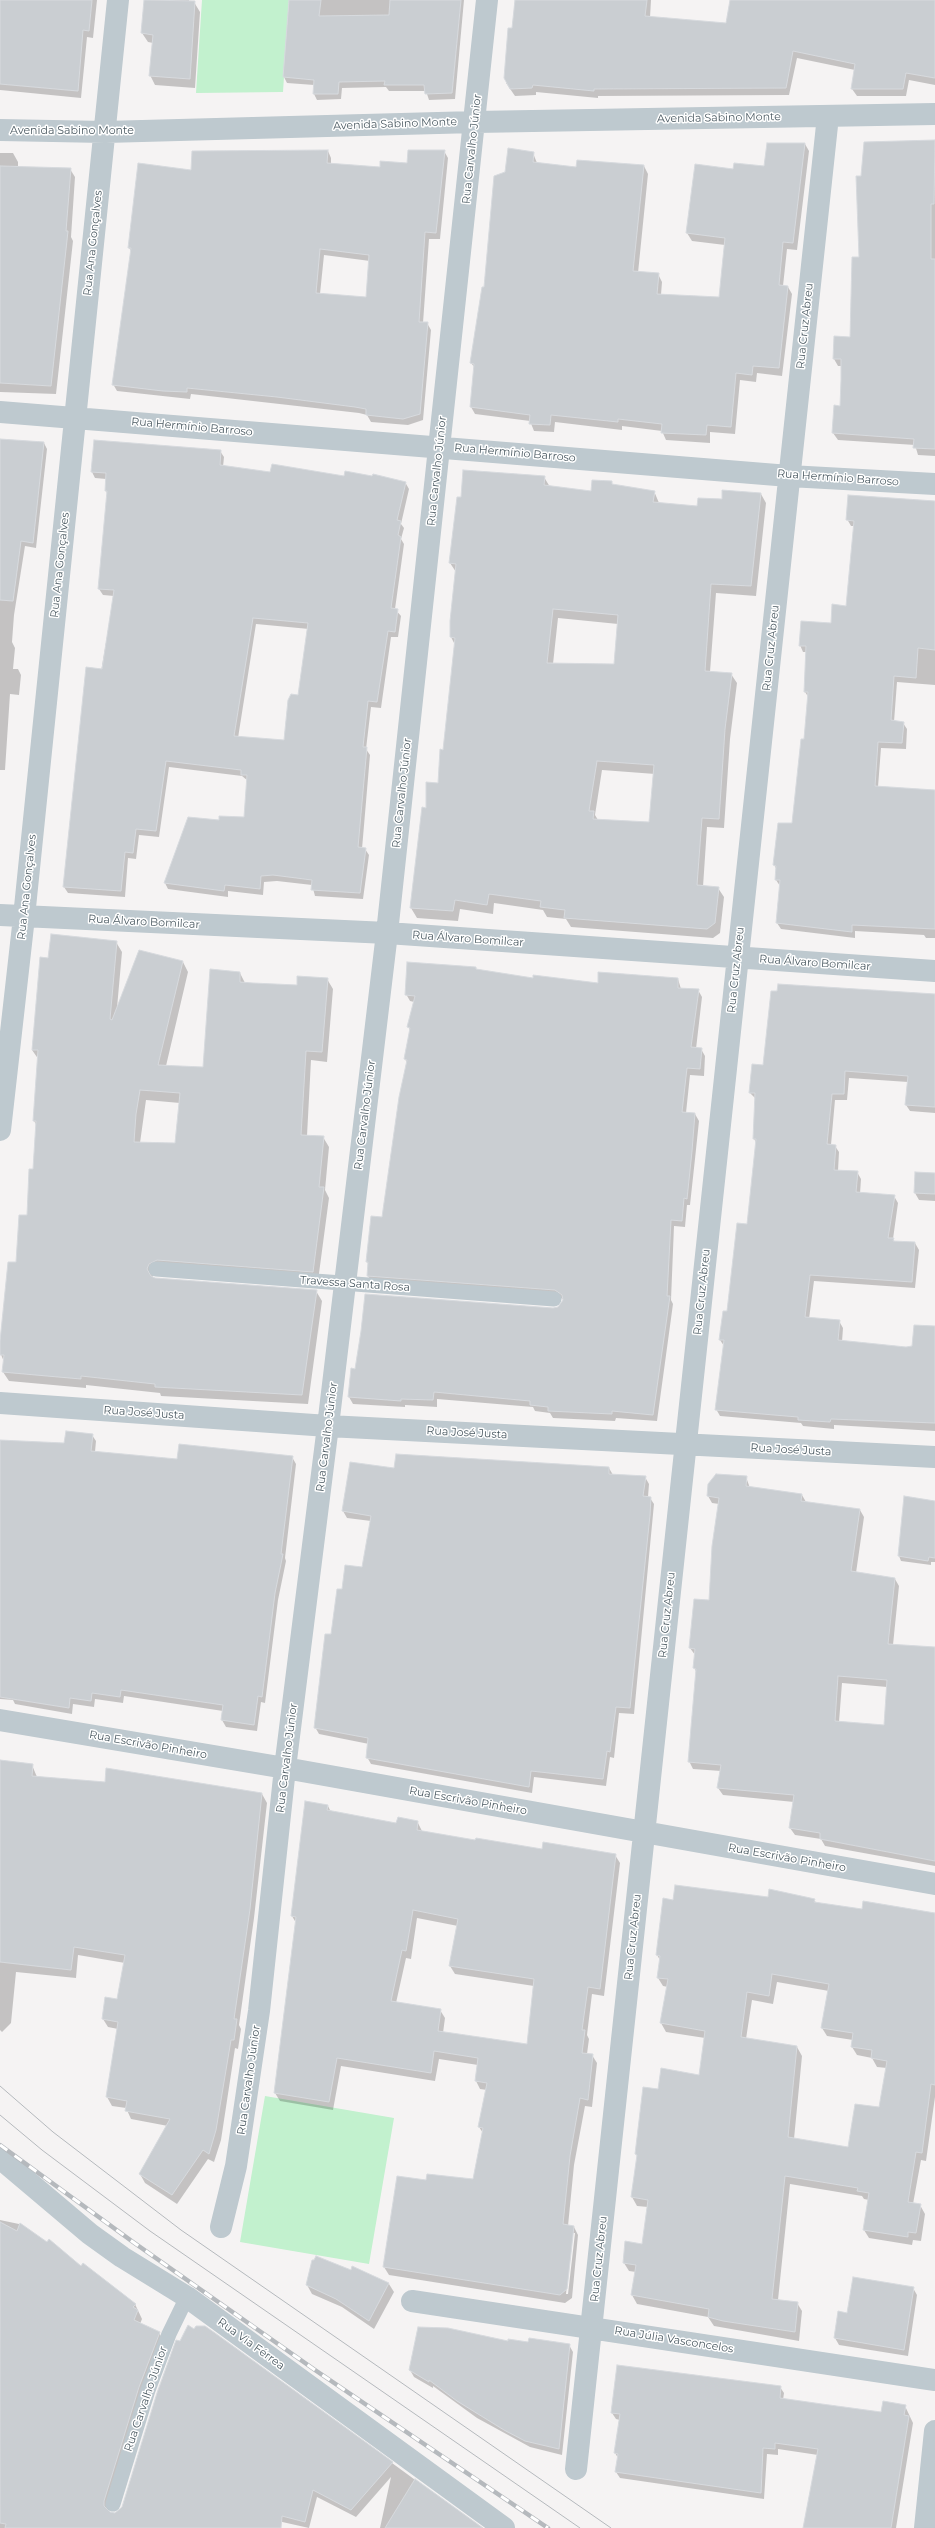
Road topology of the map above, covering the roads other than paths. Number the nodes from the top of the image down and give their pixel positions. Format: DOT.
graph roads {
  1 [pos="118,0"];
  2 [pos="487,0"];
  3 [pos="935,114"];
  4 [pos="828,116"];
  5 [pos="475,122"];
  6 [pos="0,130"];
  7 [pos="105,132"];
  8 [pos="0,412"];
  9 [pos="75,418"];
  10 [pos="440,447"];
  11 [pos="789,476"];
  12 [pos="935,484"];
  13 [pos="0,914"];
  14 [pos="24,916"];
  15 [pos="387,933"];
  16 [pos="738,958"];
  17 [pos="935,971"];
  18 [pos="0,1130"];
  19 [pos="156,1269"];
  20 [pos="345,1283"];
  21 [pos="554,1299"];
  22 [pos="0,1403"];
  23 [pos="328,1426"];
  24 [pos="685,1445"];
  25 [pos="935,1457"];
  26 [pos="0,1720"];
  27 [pos="285,1768"];
  28 [pos="644,1833"];
  29 [pos="935,1884"];
  30 [pos="0,2158"];
  31 [pos="221,2227"];
  32 [pos="187,2298"];
  33 [pos="412,2301"];
  34 [pos="591,2328"];
  35 [pos="935,2380"];
  36 [pos="935,2431"];
  37 [pos="576,2469"];
  38 [pos="113,2504"];
  39 [pos="504,2528"];
  40 [pos="925,2528"];
  1 -- 7 [label="street, Rua Ana Gonçalves"];
  2 -- 5 [label="street, Rua Carvalho Júnior"];
  3 -- 4 [label="street, Avenida Sabino Monte"];
  4 -- 5 [label="street, Avenida Sabino Monte"];
  4 -- 11 [label="street, Rua Cruz Abreu"];
  5 -- 7 [label="street, Avenida Sabino Monte"];
  5 -- 10 [label="street, Rua Carvalho Júnior"];
  6 -- 7 [label="street, Avenida Sabino Monte"];
  7 -- 9 [label="street, Rua Ana Gonçalves"];
  8 -- 9 [label="street, Rua Hermínio Barroso"];
  9 -- 10 [label="street, Rua Hermínio Barroso"];
  9 -- 14 [label="street, Rua Ana Gonçalves"];
  10 -- 11 [label="street, Rua Hermínio Barroso"];
  10 -- 15 [label="street, Rua Carvalho Júnior"];
  11 -- 12 [label="street, Rua Hermínio Barroso"];
  11 -- 16 [label="street, Rua Cruz Abreu"];
  13 -- 14 [label="street, Rua Álvaro Bomilcar"];
  14 -- 15 [label="street, Rua Álvaro Bomilcar"];
  14 -- 18 [label="street, Rua Ana Gonçalves"];
  15 -- 16 [label="street, Rua Álvaro Bomilcar"];
  15 -- 20 [label="street, Rua Carvalho Júnior"];
  16 -- 17 [label="street, Rua Álvaro Bomilcar"];
  16 -- 24 [label="street, Rua Cruz Abreu"];
  19 -- 20 [label="lane, Travessa Santa Rosa"];
  20 -- 21 [label="lane, Travessa Santa Rosa"];
  20 -- 23 [label="street, Rua Carvalho Júnior"];
  22 -- 23 [label="street, Rua José Justa"];
  23 -- 24 [label="street, Rua José Justa"];
  23 -- 27 [label="street, Rua Carvalho Júnior"];
  24 -- 25 [label="street, Rua José Justa"];
  24 -- 28 [label="street, Rua Cruz Abreu"];
  26 -- 27 [label="street, Rua Escrivão Pinheiro"];
  27 -- 28 [label="street, Rua Escrivão Pinheiro"];
  27 -- 31 [label="street, Rua Carvalho Júnior"];
  28 -- 29 [label="street, Rua Escrivão Pinheiro"];
  28 -- 34 [label="street, Rua Cruz Abreu"];
  30 -- 32 [label="street, Rua Via Férrea"];
  32 -- 38 [label="lane, Rua Carvalho Júnior"];
  32 -- 39 [label="street, Rua Via Férrea"];
  33 -- 34 [label="street, Rua Júlia Vasconcelos"];
  34 -- 35 [label="street, Rua Júlia Vasconcelos"];
  34 -- 37 [label="street, Rua Cruz Abreu"];
  36 -- 40 [label="street"];
}
